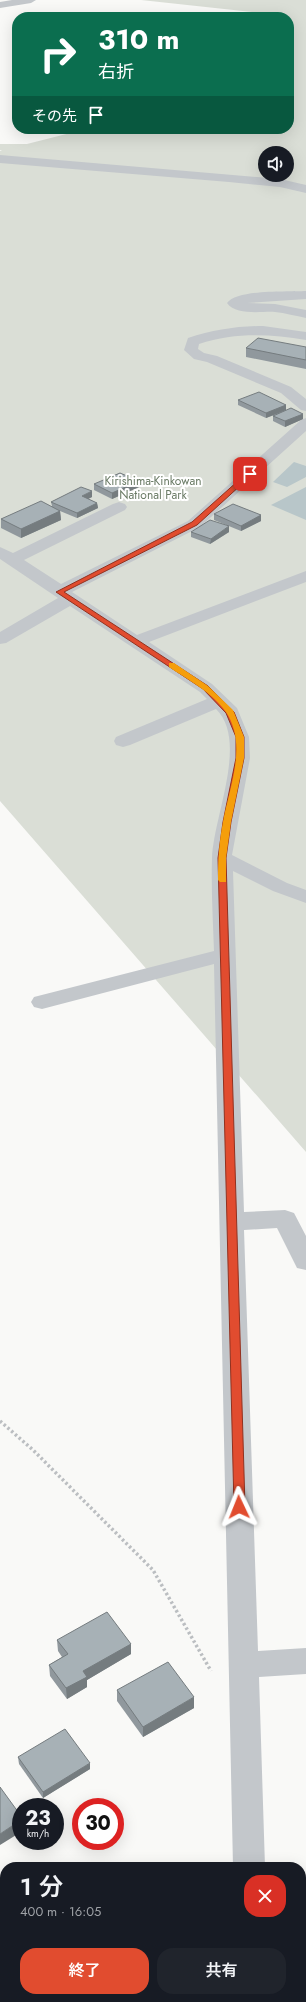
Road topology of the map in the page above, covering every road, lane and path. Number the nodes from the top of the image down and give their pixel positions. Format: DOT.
graph roads {
  1 [pos="32,0"];
  2 [pos="0,5"];
  3 [pos="0,160"];
  4 [pos="306,189"];
  5 [pos="306,295"];
  6 [pos="306,314"];
  7 [pos="306,336"];
  8 [pos="306,407"];
  9 [pos="306,423"];
  10 [pos="119,507"];
  11 [pos="6,556"];
  12 [pos="306,576"];
  13 [pos="64,596"];
  14 [pos="0,639"];
  15 [pos="136,641"];
  16 [pos="219,701"];
  17 [pos="123,741"];
  18 [pos="222,858"];
  19 [pos="306,897"];
  20 [pos="224,954"];
  21 [pos="42,1002"];
  22 [pos="232,1222"];
  23 [pos="306,1261"];
  24 [pos="0,1422"];
  25 [pos="306,1661"];
  26 [pos="244,1675"];
  27 [pos="249,1862"];
  1 -- 2 [label="street"];
  3 -- 4 [label="street"];
  5 -- 6 [label="street"];
  7 -- 8 [label="street"];
  9 -- 13 [label="street"];
  10 -- 11 [label="street"];
  11 -- 13 [label="street"];
  12 -- 15 [label="street"];
  13 -- 14 [label="street"];
  13 -- 15 [label="street"];
  15 -- 16 [label="street"];
  16 -- 17 [label="street"];
  16 -- 18 [label="street"];
  18 -- 19 [label="street"];
  18 -- 20 [label="street"];
  20 -- 21 [label="street"];
  20 -- 22 [label="street"];
  22 -- 23 [label="street"];
  22 -- 26 [label="street"];
  24 -- 26 [label="path"];
  25 -- 26 [label="street"];
  26 -- 27 [label="street"];
}
